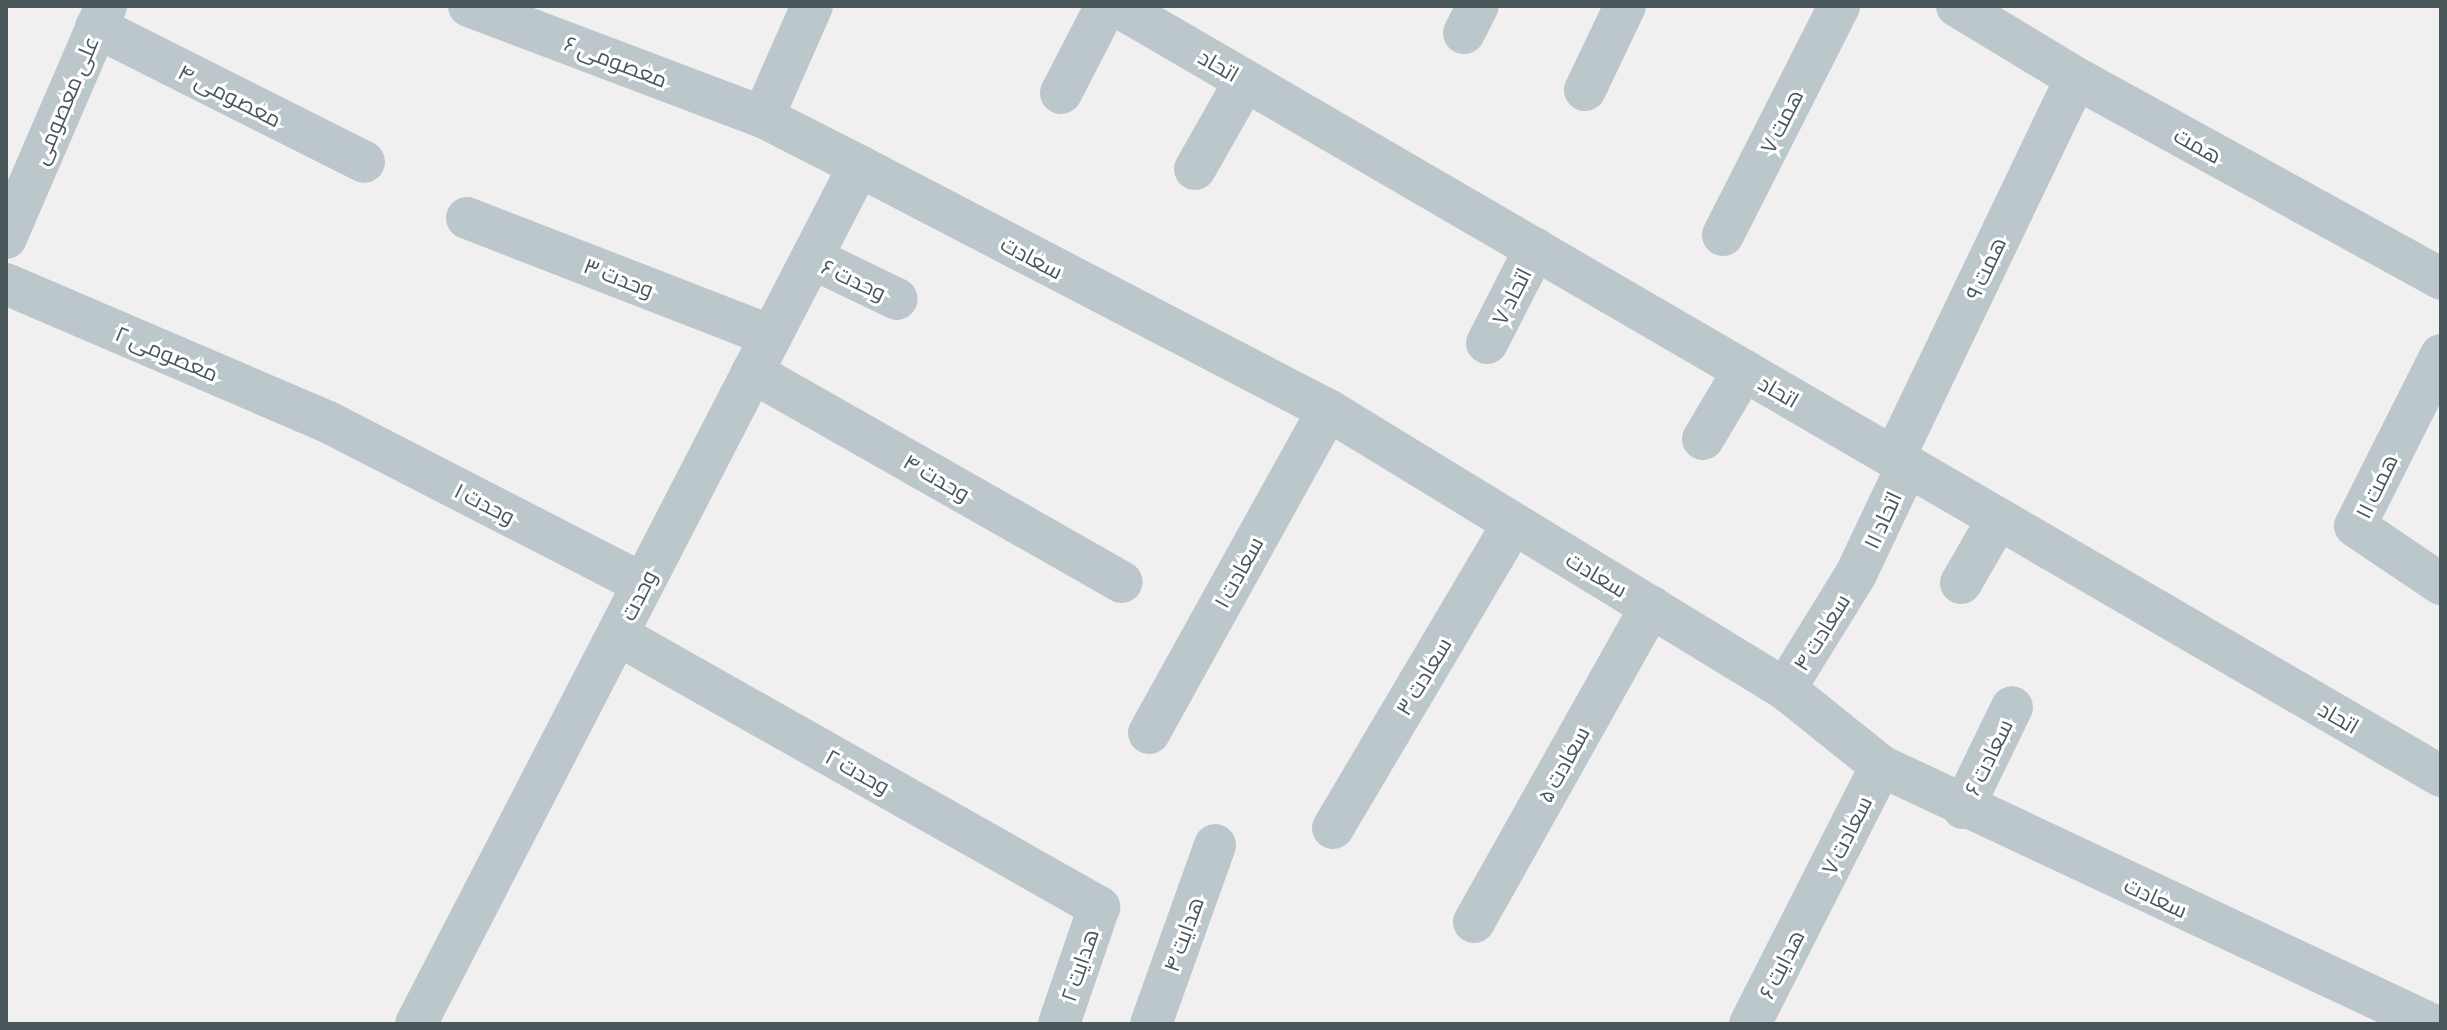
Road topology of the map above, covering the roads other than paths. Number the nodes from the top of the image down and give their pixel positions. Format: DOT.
graph roads {
  1 [pos="469,6"];
  2 [pos="812,6"];
  3 [pos="1106,6"];
  4 [pos="1117,6"];
  5 [pos="1625,6"];
  6 [pos="1839,6"];
  7 [pos="1957,6"];
  8 [pos="101,17"];
  9 [pos="2076,78"];
  10 [pos="1245,81"];
  11 [pos="1585,90"];
  12 [pos="1061,93"];
  13 [pos="763,117"];
  14 [pos="364,162"];
  15 [pos="859,166"];
  16 [pos="1195,169"];
  17 [pos="467,218"];
  18 [pos="9,223"];
  19 [pos="1723,235"];
  20 [pos="1535,249"];
  21 [pos="812,258"];
  22 [pos="2441,279"];
  23 [pos="6,284"];
  24 [pos="897,299"];
  25 [pos="1487,343"];
  26 [pos="762,354"];
  27 [pos="2441,355"];
  28 [pos="1744,370"];
  29 [pos="1328,410"];
  30 [pos="328,422"];
  31 [pos="1703,439"];
  32 [pos="1901,462"];
  33 [pos="1998,519"];
  34 [pos="1513,524"];
  35 [pos="1856,574"];
  36 [pos="1121,582"];
  37 [pos="1961,583"];
  38 [pos="643,584"];
  39 [pos="2441,584"];
  40 [pos="1651,606"];
  41 [pos="618,635"];
  42 [pos="1785,689"];
  43 [pos="2012,707"];
  44 [pos="1149,733"];
  45 [pos="1881,766"];
  46 [pos="2441,776"];
  47 [pos="1963,808"];
  48 [pos="1333,828"];
  49 [pos="1215,845"];
  50 [pos="1812,903"];
  51 [pos="1099,907"];
  52 [pos="1474,922"];
  53 [pos="416,1024"];
  54 [pos="1059,1024"];
  55 [pos="1151,1024"];
  56 [pos="1750,1024"];
  57 [pos="2431,1024"];
  1 -- 13 [label="street, معصومی ۶"];
  2 -- 13 [label="street"];
  3 -- 12 [label="street"];
  4 -- 10 [label="street, اتحاد"];
  5 -- 11 [label="street"];
  6 -- 19 [label="street, همت ۷"];
  7 -- 9 [label="street, همت"];
  8 -- 14 [label="street, معصومی ۴"];
  8 -- 18 [label="street, علی معصومی"];
  9 -- 22 [label="street, همت"];
  9 -- 32 [label="street, همت ۹"];
  10 -- 16 [label="street"];
  10 -- 20 [label="street, اتحاد"];
  13 -- 15 [label="street, سعادت"];
  15 -- 21 [label="street, وحدت"];
  15 -- 29 [label="street, سعادت"];
  17 -- 26 [label="street, وحدت ۳"];
  20 -- 25 [label="street, اتحاد ۷"];
  20 -- 28 [label="street, اتحاد"];
  21 -- 24 [label="street, وحدت ۶"];
  21 -- 26 [label="street, وحدت"];
  23 -- 30 [label="street, معصومی ۲"];
  26 -- 36 [label="street, وحدت ۴"];
  26 -- 38 [label="street, وحدت"];
  27 -- 39 [label="street, همت ۱۱"];
  28 -- 31 [label="street"];
  28 -- 32 [label="street, اتحاد"];
  29 -- 34 [label="street, سعادت"];
  29 -- 44 [label="street, سعادت ۱"];
  30 -- 38 [label="street, وحدت ۱"];
  32 -- 33 [label="street, اتحاد"];
  32 -- 35 [label="street, اتحاد ۱۱"];
  33 -- 37 [label="street"];
  33 -- 46 [label="street, اتحاد"];
  34 -- 40 [label="street, سعادت"];
  34 -- 48 [label="street, سعادت ۳"];
  35 -- 42 [label="street, سعادت ۴"];
  38 -- 41 [label="street, وحدت"];
  40 -- 42 [label="street, سعادت"];
  40 -- 52 [label="street, سعادت ۵"];
  41 -- 51 [label="street, وحدت ۲"];
  41 -- 53 [label="street, وحدت"];
  42 -- 45 [label="street, سعادت"];
  43 -- 47 [label="street, سعادت ۶"];
  45 -- 47 [label="street, سعادت"];
  45 -- 50 [label="street, سعادت ۷"];
  47 -- 57 [label="street, سعادت"];
  49 -- 55 [label="street, هدایت ۴"];
  50 -- 56 [label="street, هدایت ۶"];
  51 -- 54 [label="street, هدایت ۲"];
}
